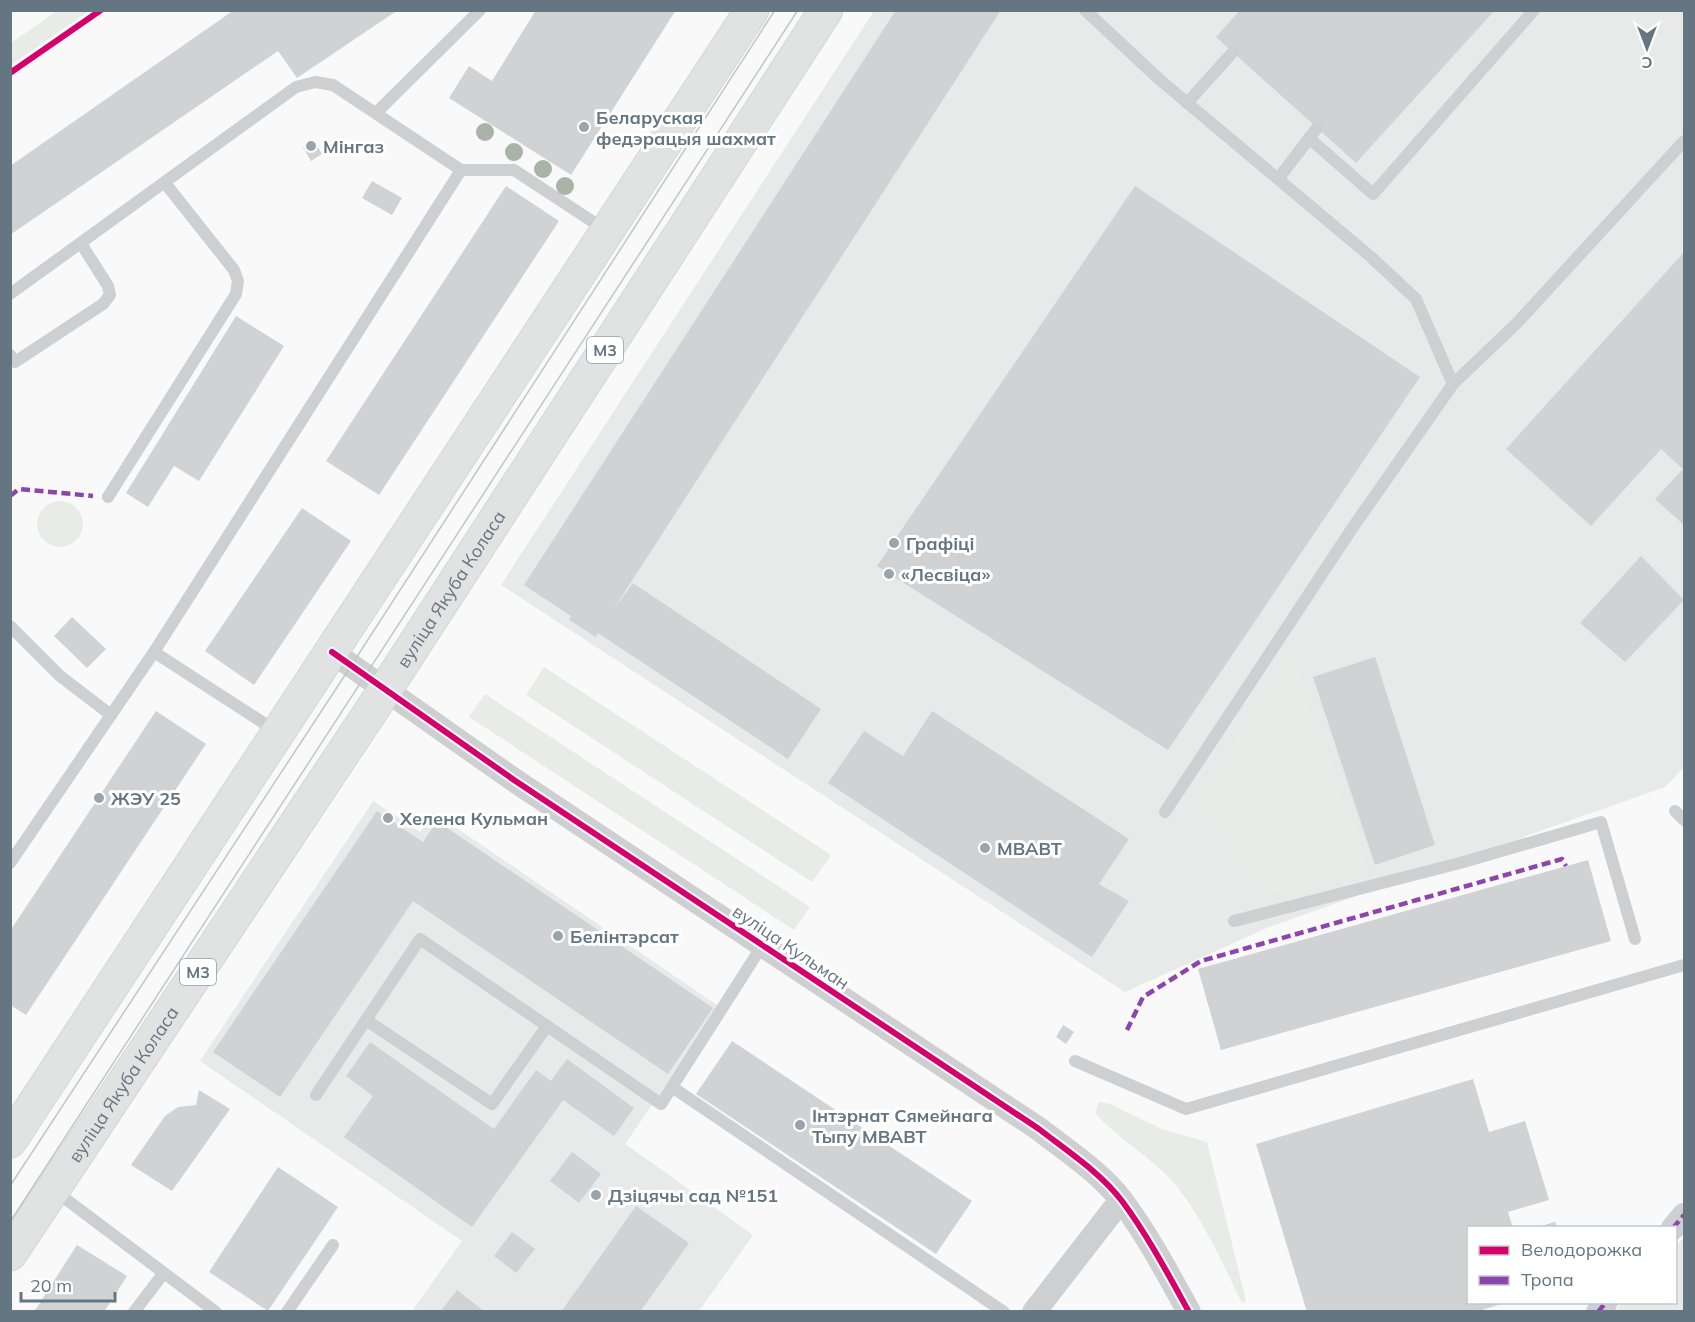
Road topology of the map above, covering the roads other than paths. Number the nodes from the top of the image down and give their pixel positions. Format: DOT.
graph roads {
  1 [pos="480,10"];
  2 [pos="752,10"];
  3 [pos="826,10"];
  4 [pos="1085,10"];
  5 [pos="1534,10"];
  6 [pos="1233,52"];
  7 [pos="1187,103"];
  8 [pos="376,113"];
  9 [pos="1684,141"];
  10 [pos="461,170"];
  11 [pos="1278,179"];
  12 [pos="165,183"];
  13 [pos="608,231"];
  14 [pos="82,244"];
  15 [pos="10,294"];
  16 [pos="10,355"];
  17 [pos="1453,384"];
  18 [pos="108,497"];
  19 [pos="10,626"];
  20 [pos="154,652"];
  21 [pos="332,652"];
  22 [pos="385,690"];
  23 [pos="111,715"];
  24 [pos="279,733"];
  25 [pos="1675,811"];
  26 [pos="1165,812"];
  27 [pos="1684,820"];
  28 [pos="10,863"];
  29 [pos="1234,921"];
  30 [pos="1635,939"];
  31 [pos="762,946"];
  32 [pos="1684,965"];
  33 [pos="366,1020"];
  34 [pos="547,1026"];
  35 [pos="1076,1061"];
  36 [pos="672,1087"];
  37 [pos="316,1095"];
  38 [pos="10,1141"];
  39 [pos="54,1190"];
  40 [pos="1121,1200"];
  41 [pos="333,1245"];
  42 [pos="10,1254"];
  43 [pos="163,1274"];
  44 [pos="134,1311"];
  45 [pos="216,1311"];
  46 [pos="287,1311"];
  47 [pos="1004,1311"];
  48 [pos="1034,1311"];
  49 [pos="1189,1311"];
  1 -- 8 [label="lane"];
  2 -- 13 [label="main road"];
  3 -- 22 [label="main road, вуліца Якуба Коласа / М3"];
  4 -- 7 [label="lane"];
  5 -- 11 [label="lane"];
  6 -- 7 [label="lane"];
  7 -- 11 [label="lane"];
  8 -- 10 [label="lane"];
  8 -- 12 [label="lane"];
  9 -- 17 [label="lane"];
  10 -- 13 [label="lane"];
  10 -- 20 [label="lane"];
  11 -- 17 [label="lane"];
  12 -- 14 [label="lane"];
  12 -- 18 [label="lane"];
  13 -- 21 [label="main road"];
  14 -- 15 [label="lane"];
  14 -- 16 [label="lane"];
  17 -- 26 [label="lane"];
  19 -- 23 [label="lane"];
  20 -- 23 [label="lane"];
  20 -- 24 [label="lane"];
  21 -- 22 [label="street, вуліца Кульман"];
  21 -- 24 [label="main road"];
  22 -- 31 [label="street, вуліца Кульман"];
  22 -- 39 [label="main road, вуліца Якуба Коласа / М3"];
  23 -- 28 [label="lane"];
  24 -- 38 [label="main road"];
  25 -- 27 [label="lane"];
  29 -- 30 [label="lane"];
  31 -- 36 [label="lane"];
  31 -- 40 [label="street, вуліца Кульман"];
  32 -- 35 [label="lane"];
  33 -- 34 [label="lane"];
  33 -- 34 [label="lane"];
  33 -- 37 [label="lane"];
  34 -- 36 [label="lane"];
  36 -- 47 [label="lane"];
  39 -- 42 [label="main road, вуліца Якуба Коласа / М3"];
  39 -- 43 [label="lane"];
  40 -- 48 [label="street"];
  40 -- 49 [label="street, вуліца Кульман"];
  41 -- 46 [label="lane"];
  43 -- 44 [label="lane"];
  43 -- 45 [label="lane"];
}
